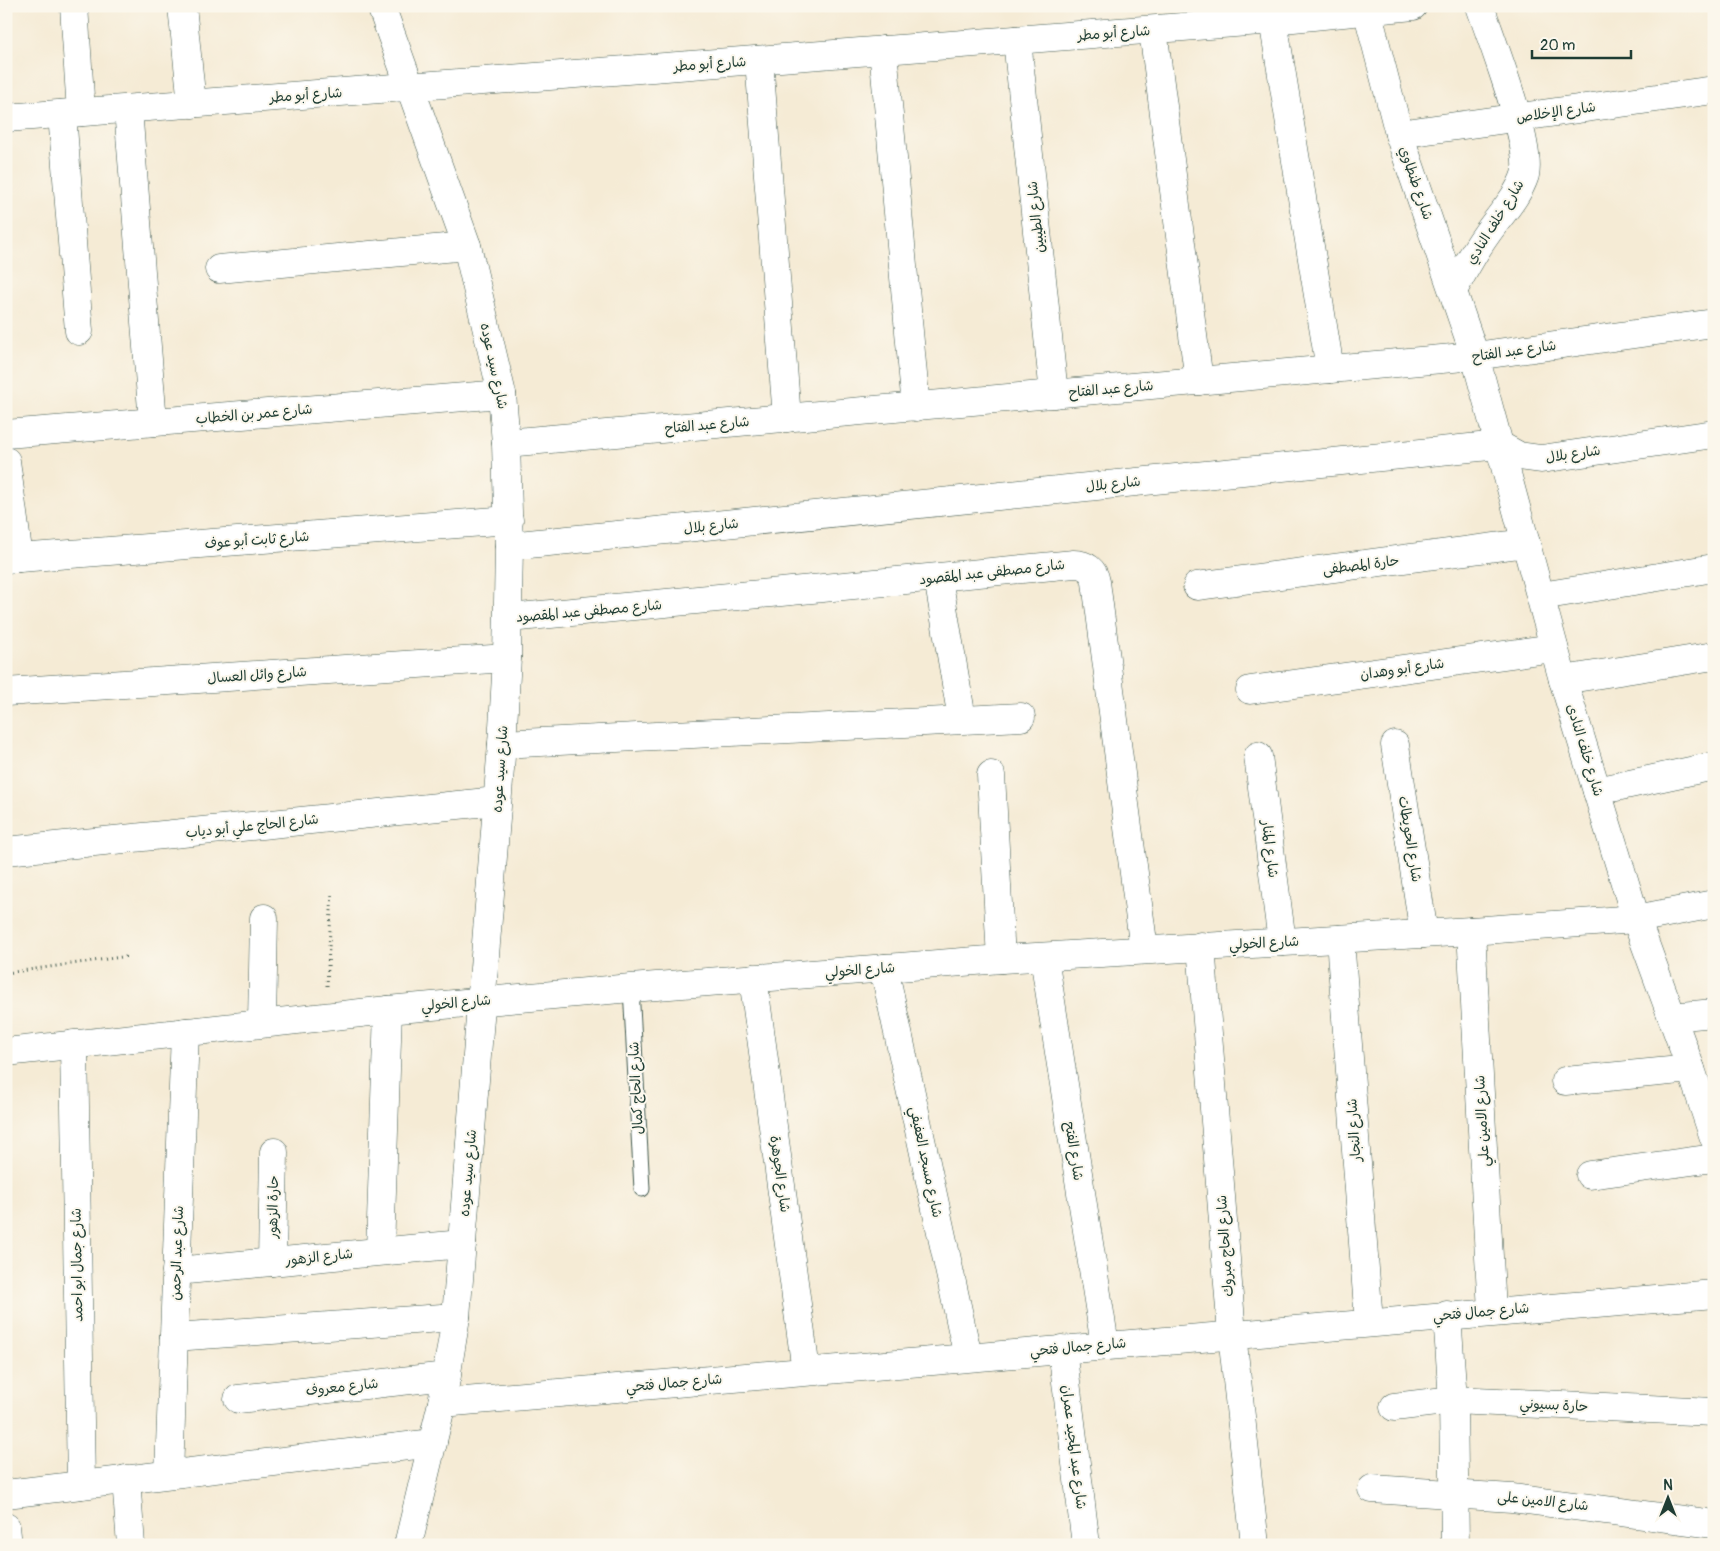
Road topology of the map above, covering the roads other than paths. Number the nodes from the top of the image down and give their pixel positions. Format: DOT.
graph roads {
  1 [pos="74,6"];
  2 [pos="182,6"];
  3 [pos="381,6"];
  4 [pos="1413,6"];
  5 [pos="1480,6"];
  6 [pos="1366,9"];
  7 [pos="1273,20"];
  8 [pos="1152,30"];
  9 [pos="1017,40"];
  10 [pos="883,50"];
  11 [pos="759,60"];
  12 [pos="409,87"];
  13 [pos="1714,90"];
  14 [pos="192,104"];
  15 [pos="128,109"];
  16 [pos="72,113"];
  17 [pos="6,118"];
  18 [pos="1517,118"];
  19 [pos="1399,134"];
  20 [pos="466,246"];
  21 [pos="219,269"];
  22 [pos="1453,291"];
  23 [pos="1714,324"];
  24 [pos="79,331"];
  25 [pos="1475,356"];
  26 [pos="1330,369"];
  27 [pos="1200,381"];
  28 [pos="502,394"];
  29 [pos="1054,394"];
  30 [pos="916,407"];
  31 [pos="788,418"];
  32 [pos="153,422"];
  33 [pos="6,434"];
  34 [pos="1714,434"];
  35 [pos="506,444"];
  36 [pos="1499,444"];
  37 [pos="6,461"];
  38 [pos="509,533"];
  39 [pos="1526,544"];
  40 [pos="13,559"];
  41 [pos="1714,568"];
  42 [pos="938,578"];
  43 [pos="1197,586"];
  44 [pos="1541,596"];
  45 [pos="509,618"];
  46 [pos="1554,648"];
  47 [pos="1714,656"];
  48 [pos="507,658"];
  49 [pos="1563,680"];
  50 [pos="1250,690"];
  51 [pos="6,692"];
  52 [pos="1021,717"];
  53 [pos="962,719"];
  54 [pos="502,744"];
  55 [pos="1395,745"];
  56 [pos="1258,756"];
  57 [pos="1714,766"];
  58 [pos="991,775"];
  59 [pos="1597,791"];
  60 [pos="497,801"];
  61 [pos="6,851"];
  62 [pos="1714,904"];
  63 [pos="264,918"];
  64 [pos="1636,919"];
  65 [pos="1471,932"];
  66 [pos="1424,934"];
  67 [pos="1340,939"];
  68 [pos="1282,942"];
  69 [pos="1201,946"];
  70 [pos="1144,950"];
  71 [pos="1044,957"];
  72 [pos="1001,960"];
  73 [pos="884,968"];
  74 [pos="754,978"];
  75 [pos="631,988"];
  76 [pos="481,1001"];
  77 [pos="388,1010"];
  78 [pos="1714,1013"];
  79 [pos="1672,1017"];
  80 [pos="262,1023"];
  81 [pos="185,1032"];
  82 [pos="74,1044"];
  83 [pos="6,1052"];
  84 [pos="1692,1069"];
  85 [pos="1566,1081"];
  86 [pos="1713,1133"];
  87 [pos="274,1152"];
  88 [pos="1714,1158"];
  89 [pos="1590,1176"];
  90 [pos="642,1189"];
  91 [pos="462,1244"];
  92 [pos="380,1251"];
  93 [pos="272,1262"];
  94 [pos="176,1270"];
  95 [pos="1714,1294"];
  96 [pos="1492,1311"];
  97 [pos="1447,1315"];
  98 [pos="456,1317"];
  99 [pos="1369,1322"];
  100 [pos="1232,1334"];
  101 [pos="174,1337"];
  102 [pos="1105,1345"];
  103 [pos="1062,1349"];
  104 [pos="968,1357"];
  105 [pos="806,1371"];
  106 [pos="447,1376"];
  107 [pos="238,1399"];
  108 [pos="1453,1400"];
  109 [pos="442,1403"];
  110 [pos="1394,1407"];
  111 [pos="1714,1412"];
  112 [pos="433,1443"];
  113 [pos="168,1474"];
  114 [pos="126,1479"];
  115 [pos="81,1485"];
  116 [pos="1372,1489"];
  117 [pos="1454,1493"];
  118 [pos="6,1494"];
  119 [pos="1714,1524"];
  120 [pos="6,1528"];
  121 [pos="8,1545"];
  122 [pos="131,1545"];
  123 [pos="408,1545"];
  124 [pos="1086,1545"];
  125 [pos="1255,1545"];
  126 [pos="1455,1545"];
  1 -- 16 [label="street"];
  2 -- 14 [label="street"];
  3 -- 12 [label="street, شارع سيد عوده"];
  4 -- 6 [label="street, شارع أبو مطر"];
  5 -- 18 [label="street, شارع خلف النادي"];
  6 -- 7 [label="street, شارع أبو مطر"];
  6 -- 19 [label="street, شارع طنطاوي"];
  7 -- 8 [label="street, شارع أبو مطر"];
  7 -- 26 [label="street"];
  8 -- 9 [label="street, شارع أبو مطر"];
  8 -- 27 [label="street"];
  9 -- 10 [label="street, شارع أبو مطر"];
  9 -- 29 [label="street, شارع الطيبين"];
  10 -- 11 [label="street, شارع أبو مطر"];
  10 -- 30 [label="street"];
  11 -- 12 [label="street, شارع أبو مطر"];
  11 -- 31 [label="street"];
  12 -- 14 [label="street, شارع أبو مطر"];
  12 -- 20 [label="street, شارع سيد عوده"];
  13 -- 18 [label="street, شارع الإخلاص"];
  14 -- 15 [label="street, شارع أبو مطر"];
  15 -- 16 [label="street, شارع أبو مطر"];
  15 -- 32 [label="street"];
  16 -- 17 [label="street, شارع أبو مطر"];
  16 -- 24 [label="street"];
  18 -- 19 [label="street, شارع الإخلاص"];
  18 -- 22 [label="street, شارع خلف النادي"];
  19 -- 22 [label="street, شارع طنطاوي"];
  20 -- 21 [label="street"];
  20 -- 28 [label="street, شارع سيد عوده"];
  22 -- 25 [label="street, شارع طنطاوي"];
  23 -- 25 [label="street, شارع عبد الفتاح"];
  25 -- 26 [label="street, شارع عبد الفتاح"];
  25 -- 36 [label="street, شارع خلف النادى"];
  26 -- 27 [label="street, شارع عبد الفتاح"];
  27 -- 29 [label="street, شارع عبد الفتاح"];
  28 -- 32 [label="street, شارع عمر بن الخطاب"];
  28 -- 35 [label="street, شارع سيد عوده"];
  29 -- 30 [label="street, شارع عبد الفتاح"];
  30 -- 31 [label="street, شارع عبد الفتاح"];
  31 -- 35 [label="street, شارع عبد الفتاح"];
  32 -- 33 [label="street, شارع عمر بن الخطاب"];
  34 -- 36 [label="street, شارع بلال"];
  35 -- 38 [label="street, شارع سيد عوده"];
  36 -- 38 [label="street, شارع بلال"];
  36 -- 39 [label="street, شارع خلف النادى"];
  37 -- 40 [label="street"];
  38 -- 40 [label="street, شارع ثابت أبو عوف"];
  38 -- 45 [label="street, شارع سيد عوده"];
  39 -- 43 [label="street, حارة المصطفى"];
  39 -- 44 [label="street, شارع خلف النادى"];
  41 -- 44 [label="street"];
  42 -- 45 [label="street, شارع مصطفى عبد المقصود"];
  42 -- 53 [label="street"];
  42 -- 70 [label="street, شارع مصطفى عبد المقصود"];
  44 -- 46 [label="street, شارع خلف النادى"];
  45 -- 48 [label="street, شارع سيد عوده"];
  46 -- 49 [label="street, شارع خلف النادى"];
  46 -- 50 [label="street, شارع أبو وهدان"];
  47 -- 49 [label="street"];
  48 -- 51 [label="street, شارع وائل العسال"];
  48 -- 54 [label="street, شارع سيد عوده"];
  49 -- 59 [label="street, شارع خلف النادى"];
  52 -- 53 [label="street"];
  53 -- 54 [label="street"];
  54 -- 60 [label="street, شارع سيد عوده"];
  55 -- 66 [label="street, شارع الحويطات"];
  56 -- 68 [label="street, شارع المنار"];
  57 -- 59 [label="street"];
  58 -- 72 [label="street"];
  59 -- 64 [label="street, شارع خلف النادى"];
  60 -- 61 [label="street, شارع الحاج علي أبو دياب"];
  60 -- 76 [label="street, شارع سيد عوده"];
  62 -- 64 [label="street, شارع الخولي"];
  63 -- 80 [label="street"];
  64 -- 65 [label="street, شارع الخولي"];
  64 -- 79 [label="street, شارع خلف النادى"];
  65 -- 66 [label="street, شارع الخولي"];
  65 -- 96 [label="street, شارع الامين علي"];
  66 -- 67 [label="street, شارع الخولي"];
  67 -- 68 [label="street, شارع الخولي"];
  67 -- 99 [label="street, شارع النجار"];
  68 -- 69 [label="street, شارع الخولي"];
  69 -- 70 [label="street, شارع الخولي"];
  69 -- 100 [label="street, شارع الحاج مبروك"];
  70 -- 71 [label="street, شارع الخولي"];
  71 -- 72 [label="street, شارع الخولي"];
  71 -- 102 [label="street, شارع الفتح"];
  72 -- 73 [label="street, شارع الخولي"];
  73 -- 74 [label="street, شارع الخولي"];
  73 -- 104 [label="street, شارع مسجد العفيفي"];
  74 -- 75 [label="street, شارع الخولي"];
  74 -- 105 [label="street, شارع الجوهرة"];
  75 -- 76 [label="street, شارع الخولي"];
  75 -- 90 [label="lane, شارع الحاج كمال"];
  76 -- 77 [label="street, شارع الخولي"];
  76 -- 91 [label="street, شارع سيد عوده"];
  77 -- 80 [label="street, شارع الخولي"];
  77 -- 92 [label="street"];
  78 -- 79 [label="street"];
  79 -- 84 [label="street, شارع خلف النادى"];
  80 -- 81 [label="street, شارع الخولي"];
  81 -- 82 [label="street, شارع الخولي"];
  81 -- 94 [label="street, شارع عبد الرحمن"];
  82 -- 83 [label="street, شارع الخولي"];
  82 -- 115 [label="street, شارع جمال ابو احمد"];
  84 -- 85 [label="street"];
  84 -- 86 [label="street, شارع خلف النادى"];
  87 -- 93 [label="street, حارة الزهور"];
  88 -- 89 [label="street"];
  91 -- 92 [label="street, شارع الزهور"];
  91 -- 98 [label="street, شارع سيد عوده"];
  92 -- 93 [label="street, شارع الزهور"];
  93 -- 94 [label="street, شارع الزهور"];
  94 -- 101 [label="street, شارع عبد الرحمن"];
  95 -- 96 [label="street, شارع جمال فتحي"];
  96 -- 97 [label="street, شارع جمال فتحي"];
  97 -- 99 [label="street, شارع جمال فتحي"];
  97 -- 108 [label="street"];
  98 -- 101 [label="street"];
  98 -- 106 [label="street, شارع سيد عوده"];
  99 -- 100 [label="street, شارع جمال فتحي"];
  100 -- 102 [label="street, شارع جمال فتحي"];
  100 -- 125 [label="street, شارع الحاج مبروك"];
  101 -- 113 [label="street, شارع عبد الرحمن"];
  102 -- 103 [label="street, شارع جمال فتحي"];
  103 -- 104 [label="street, شارع جمال فتحي"];
  103 -- 124 [label="street, شارع عبد المجيد عمران"];
  104 -- 105 [label="street, شارع جمال فتحي"];
  105 -- 109 [label="street, شارع جمال فتحي"];
  106 -- 107 [label="street, شارع معروف"];
  106 -- 109 [label="street, شارع سيد عوده"];
  108 -- 110 [label="street, حارة بسيوني"];
  108 -- 111 [label="street, حارة بسيوني"];
  108 -- 117 [label="street"];
  109 -- 112 [label="street, شارع سيد عوده"];
  112 -- 113 [label="street"];
  112 -- 123 [label="street, شارع سيد عوده"];
  113 -- 114 [label="street"];
  114 -- 115 [label="street"];
  114 -- 122 [label="street"];
  115 -- 118 [label="street"];
  116 -- 117 [label="street, شارع الامين على"];
  117 -- 119 [label="street, شارع الامين على"];
  117 -- 126 [label="street"];
  120 -- 121 [label="street"];
}
